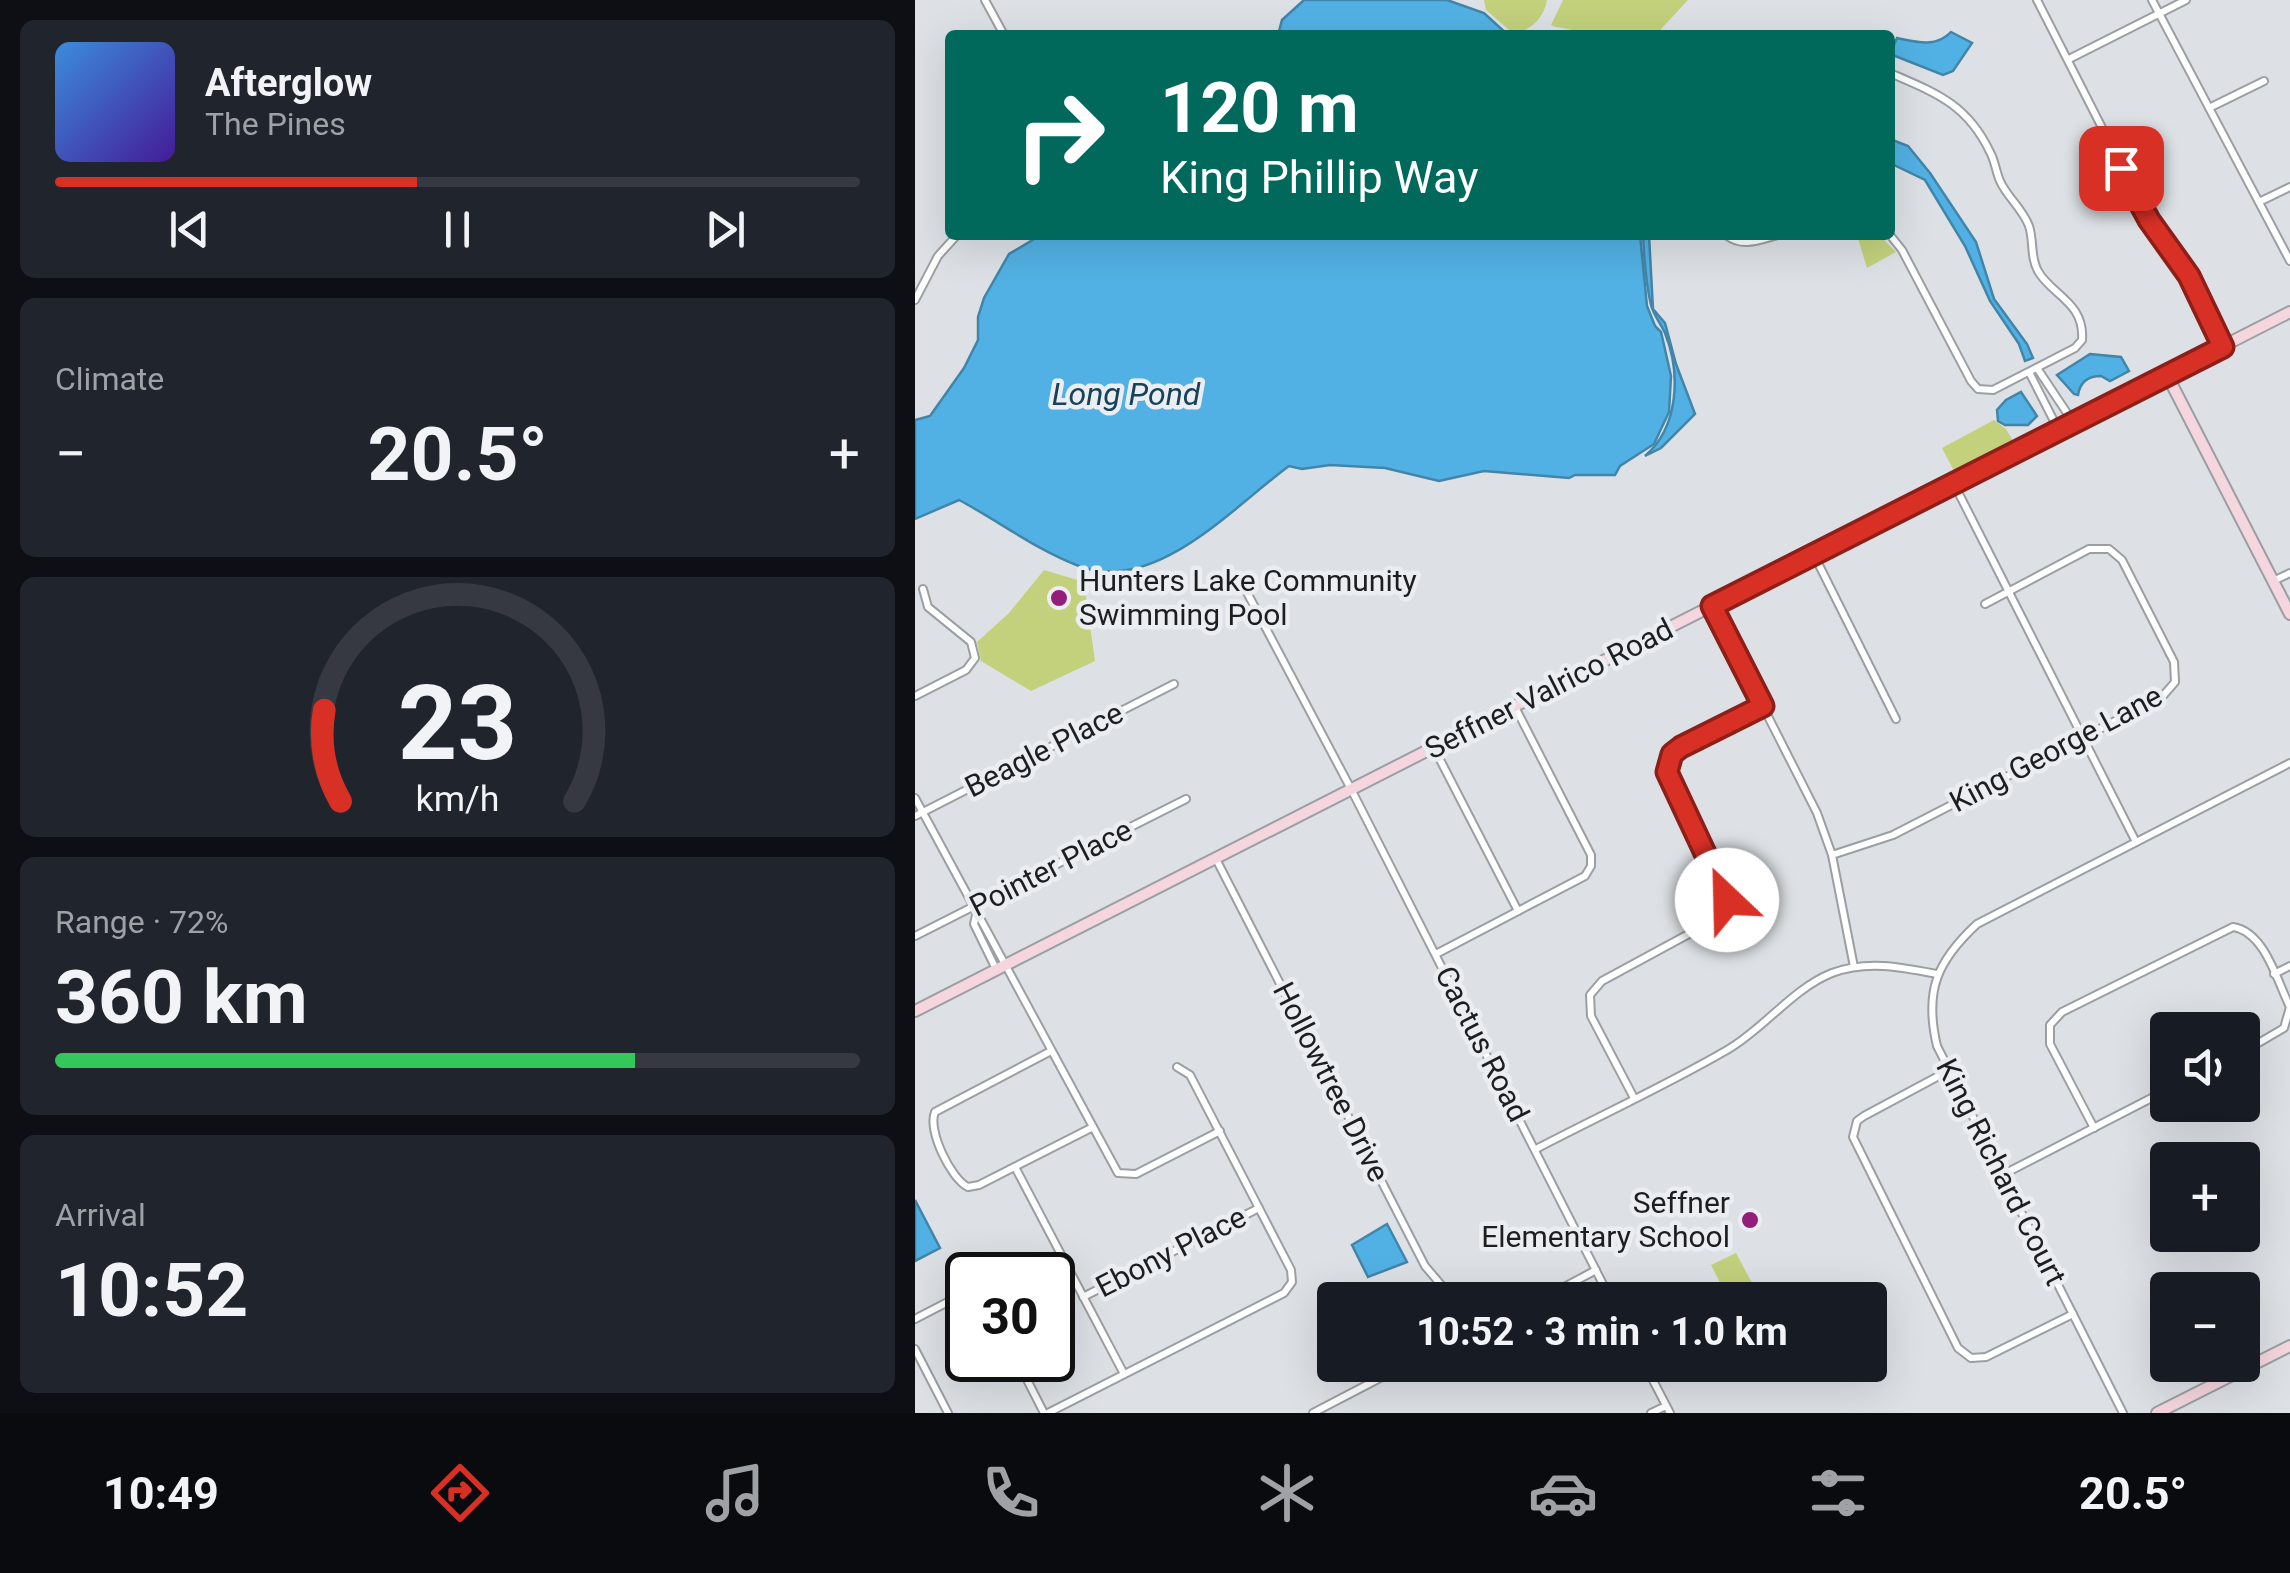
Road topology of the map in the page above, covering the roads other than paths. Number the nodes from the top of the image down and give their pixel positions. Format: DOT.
graph roads {
  1 [pos="985,0"];
  2 [pos="2037,0"];
  3 [pos="2152,0"];
  4 [pos="2186,0"];
  5 [pos="2159,14"];
  6 [pos="1002,30"];
  7 [pos="2069,59"];
  8 [pos="1895,75"];
  9 [pos="2265,81"];
  10 [pos="2209,108"];
  11 [pos="2290,187"];
  12 [pos="2259,202"];
  13 [pos="952,240"];
  14 [pos="1894,240"];
  15 [pos="2290,261"];
  16 [pos="915,300"];
  17 [pos="2290,312"];
  18 [pos="2223,347"];
  19 [pos="2033,370"];
  20 [pos="2167,375"];
  21 [pos="2058,396"];
  22 [pos="2045,403"];
  23 [pos="2073,423"];
  24 [pos="2059,430"];
  25 [pos="1954,484"];
  26 [pos="1814,554"];
  27 [pos="2290,573"];
  28 [pos="2273,581"];
  29 [pos="1242,583"];
  30 [pos="923,589"];
  31 [pos="2009,592"];
  32 [pos="1985,604"];
  33 [pos="1712,606"];
  34 [pos="2290,614"];
  35 [pos="1174,684"];
  36 [pos="915,696"];
  37 [pos="1515,706"];
  38 [pos="1763,706"];
  39 [pos="1896,719"];
  40 [pos="2083,738"];
  41 [pos="1434,747"];
  42 [pos="2290,763"];
  43 [pos="1351,790"];
  44 [pos="915,798"];
  45 [pos="1187,800"];
  46 [pos="919,814"];
  47 [pos="2135,842"];
  48 [pos="1832,855"];
  49 [pos="1216,859"];
  50 [pos="971,907"];
  51 [pos="1518,912"];
  52 [pos="915,936"];
  53 [pos="1436,954"];
  54 [pos="2290,966"];
  55 [pos="1001,967"];
  56 [pos="1854,967"];
  57 [pos="1937,974"];
  58 [pos="2274,974"];
  59 [pos="915,1011"];
  60 [pos="2260,1043"];
  61 [pos="1051,1051"];
  62 [pos="1177,1066"];
  63 [pos="1948,1071"];
  64 [pos="1633,1098"];
  65 [pos="2150,1099"];
  66 [pos="1093,1127"];
  67 [pos="2094,1128"];
  68 [pos="1220,1132"];
  69 [pos="1536,1149"];
  70 [pos="1015,1166"];
  71 [pos="2002,1175"];
  72 [pos="1259,1208"];
  73 [pos="1596,1270"];
  74 [pos="1436,1282"];
  75 [pos="1574,1282"];
  76 [pos="1602,1282"];
  77 [pos="1083,1298"];
  78 [pos="945,1303"];
  79 [pos="2073,1314"];
  80 [pos="915,1319"];
  81 [pos="2290,1346"];
  82 [pos="915,1350"];
  83 [pos="1123,1374"];
  84 [pos="1029,1382"];
  85 [pos="1372,1382"];
  86 [pos="1654,1382"];
  87 [pos="1668,1409"];
  88 [pos="948,1413"];
  89 [pos="1046,1413"];
  90 [pos="1313,1413"];
  91 [pos="1651,1413"];
  92 [pos="2123,1413"];
  93 [pos="2157,1413"];
  1 -- 6 [label="street"];
  2 -- 7 [label="street"];
  3 -- 5 [label="street"];
  4 -- 5 [label="street"];
  5 -- 7 [label="street"];
  5 -- 10 [label="street"];
  7 -- 18 [label="street"];
  8 -- 19 [label="street"];
  9 -- 10 [label="street"];
  10 -- 12 [label="street"];
  11 -- 12 [label="street"];
  12 -- 15 [label="street"];
  13 -- 16 [label="street"];
  14 -- 19 [label="street"];
  17 -- 18 [label="street, Seffner Valrico Road"];
  18 -- 20 [label="street, Seffner Valrico Road"];
  19 -- 21 [label="street"];
  19 -- 22 [label="street"];
  20 -- 23 [label="street, Seffner Valrico Road"];
  20 -- 28 [label="street"];
  21 -- 22 [label="street"];
  21 -- 23 [label="street"];
  22 -- 24 [label="street"];
  23 -- 24 [label="street, Seffner Valrico Road"];
  24 -- 25 [label="street, Seffner Valrico Road"];
  25 -- 26 [label="street, Seffner Valrico Road"];
  25 -- 31 [label="street"];
  26 -- 33 [label="street, Seffner Valrico Road"];
  26 -- 39 [label="street"];
  27 -- 28 [label="street"];
  28 -- 34 [label="street"];
  29 -- 43 [label="street, Cactus Road"];
  30 -- 36 [label="street"];
  31 -- 32 [label="street, King George Lane"];
  31 -- 40 [label="street"];
  31 -- 40 [label="street, King George Lane"];
  33 -- 37 [label="street, Seffner Valrico Road"];
  33 -- 38 [label="street"];
  35 -- 46 [label="street, Beagle Place"];
  37 -- 41 [label="street, Seffner Valrico Road"];
  37 -- 51 [label="street"];
  38 -- 48 [label="street"];
  38 -- 64 [label="street"];
  40 -- 47 [label="street"];
  40 -- 48 [label="street, King George Lane"];
  41 -- 43 [label="street, Seffner Valrico Road"];
  41 -- 51 [label="street"];
  42 -- 47 [label="street, King Richard Court"];
  43 -- 49 [label="street, Seffner Valrico Road"];
  43 -- 53 [label="street, Cactus Road"];
  44 -- 46 [label="street"];
  45 -- 50 [label="street, Pointer Place"];
  46 -- 50 [label="street"];
  47 -- 57 [label="street, King Richard Court"];
  48 -- 56 [label="street"];
  49 -- 55 [label="street, Seffner Valrico Road"];
  49 -- 74 [label="street, Hollowtree Drive"];
  50 -- 52 [label="street, Pointer Place"];
  50 -- 55 [label="street"];
  51 -- 53 [label="street"];
  53 -- 69 [label="street, Cactus Road"];
  54 -- 58 [label="street"];
  55 -- 59 [label="street, Seffner Valrico Road"];
  55 -- 61 [label="street"];
  56 -- 57 [label="street"];
  56 -- 64 [label="street"];
  57 -- 63 [label="street, King Richard Court"];
  58 -- 60 [label="street"];
  58 -- 67 [label="street"];
  61 -- 66 [label="street"];
  61 -- 70 [label="street"];
  62 -- 68 [label="street"];
  63 -- 71 [label="street, King Richard Court"];
  63 -- 79 [label="street"];
  64 -- 69 [label="street"];
  65 -- 67 [label="street"];
  66 -- 68 [label="street"];
  66 -- 70 [label="street"];
  67 -- 71 [label="street"];
  68 -- 72 [label="street"];
  69 -- 73 [label="street, Cactus Road"];
  70 -- 77 [label="street"];
  71 -- 79 [label="street, King Richard Court"];
  72 -- 77 [label="street, Ebony Place"];
  72 -- 83 [label="street"];
  73 -- 75 [label="street"];
  73 -- 76 [label="street, Cactus Road"];
  77 -- 83 [label="street"];
  78 -- 80 [label="street"];
  79 -- 92 [label="street, King Richard Court"];
  81 -- 93 [label="street"];
  82 -- 88 [label="street"];
  83 -- 89 [label="street"];
  84 -- 89 [label="street"];
  85 -- 90 [label="street"];
  86 -- 87 [label="street"];
  87 -- 91 [label="street"];
}
